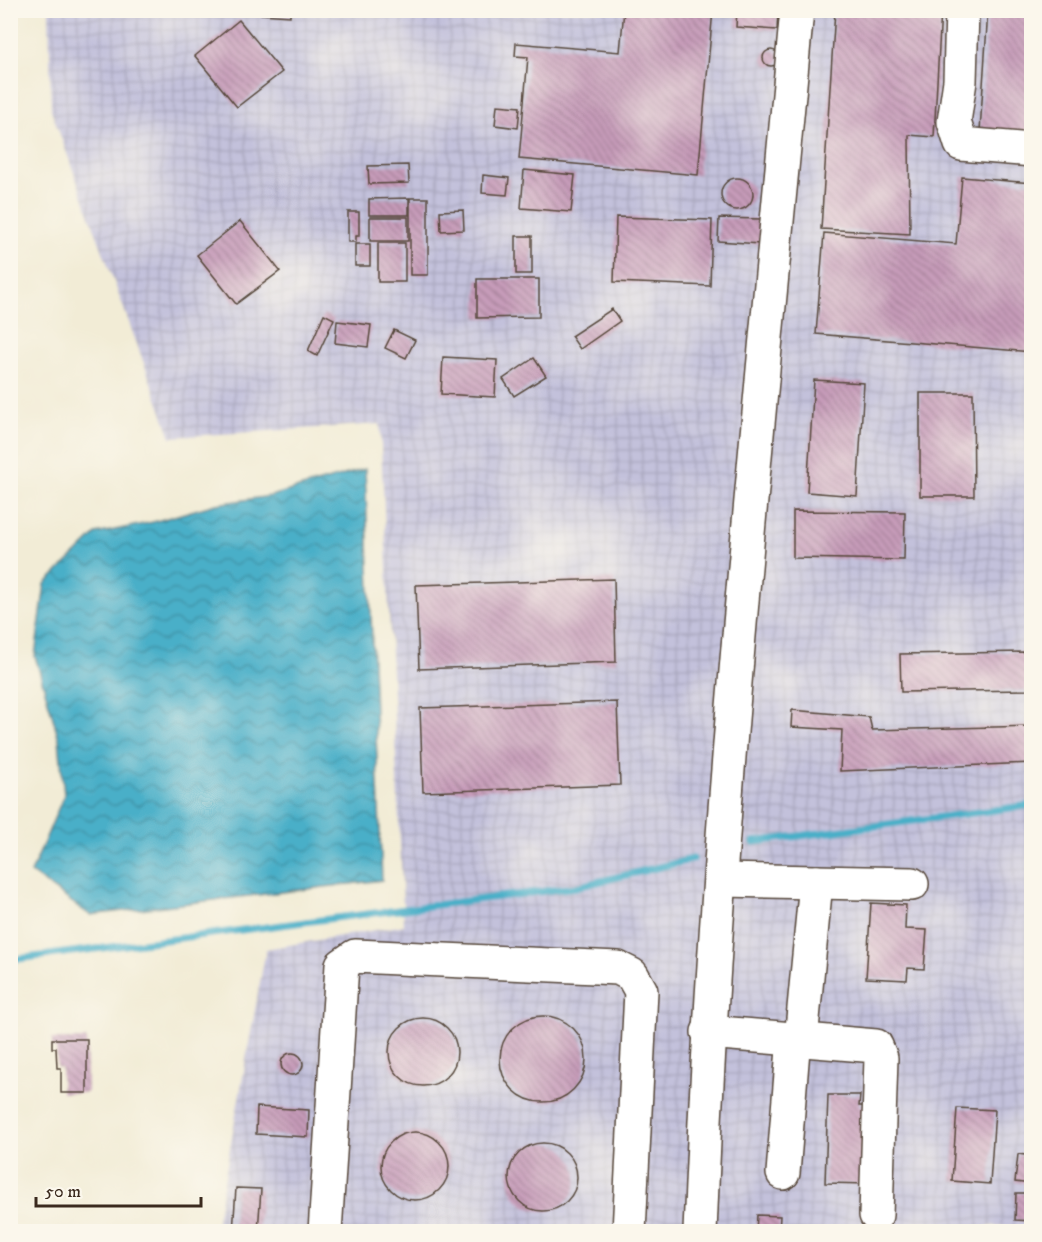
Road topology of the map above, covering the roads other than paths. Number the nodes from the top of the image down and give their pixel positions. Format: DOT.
graph roads {
  1 [pos="797,10"];
  2 [pos="962,10"];
  3 [pos="1032,150"];
  4 [pos="722,880"];
  5 [pos="816,882"];
  6 [pos="912,884"];
  7 [pos="708,1032"];
  8 [pos="801,1040"];
  9 [pos="783,1173"];
  10 [pos="876,1215"];
  11 [pos="325,1232"];
  12 [pos="629,1232"];
  13 [pos="700,1232"];
  1 -- 4 [label="street"];
  2 -- 3 [label="street"];
  4 -- 5 [label="street"];
  4 -- 7 [label="street"];
  5 -- 6 [label="street"];
  5 -- 8 [label="street"];
  7 -- 8 [label="street"];
  7 -- 13 [label="street"];
  8 -- 9 [label="street"];
  8 -- 10 [label="street"];
  11 -- 12 [label="street"];
}
